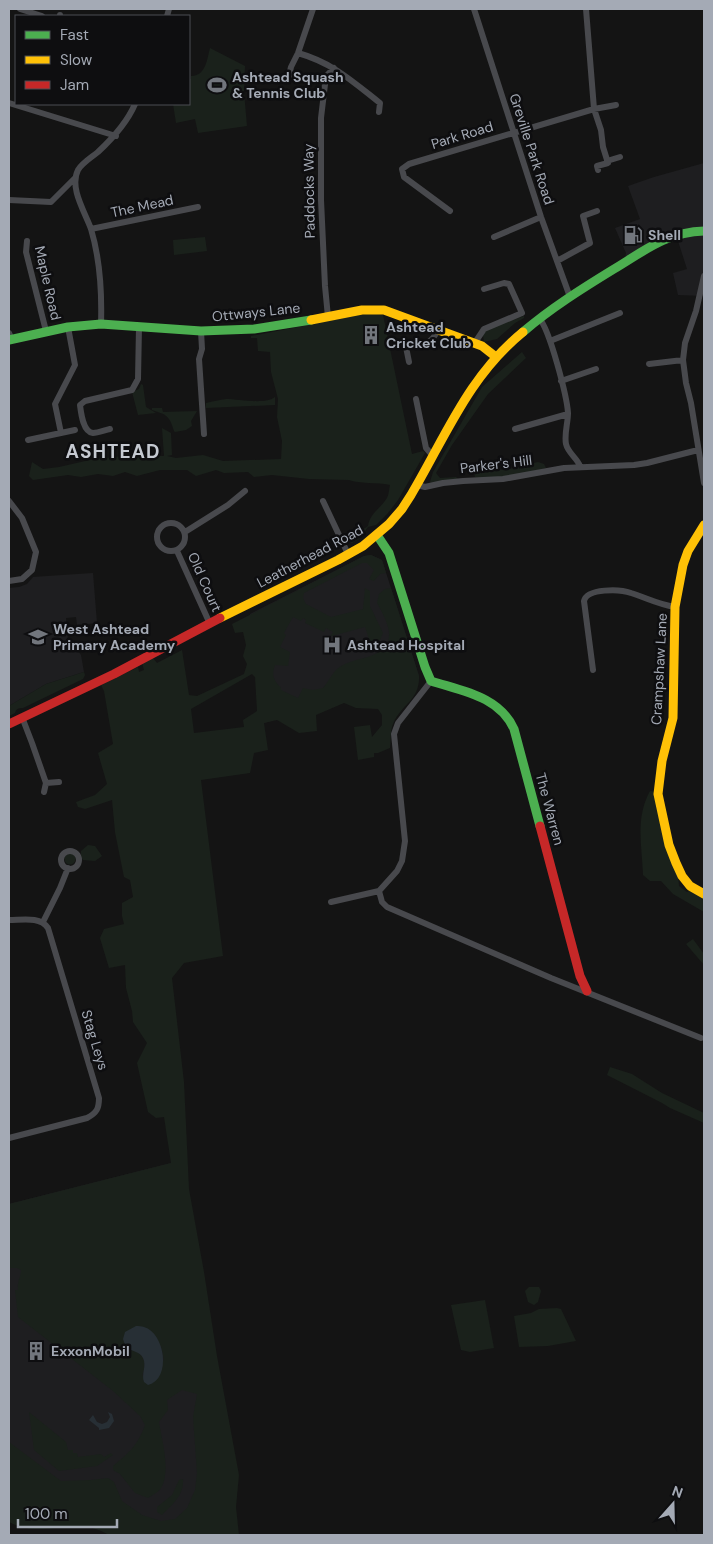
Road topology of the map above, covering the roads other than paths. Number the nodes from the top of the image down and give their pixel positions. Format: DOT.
graph roads {
  1 [pos="20,9"];
  2 [pos="313,9"];
  3 [pos="474,9"];
  4 [pos="586,9"];
  5 [pos="39,15"];
  6 [pos="298,53"];
  7 [pos="334,68"];
  8 [pos="289,76"];
  9 [pos="15,105"];
  10 [pos="134,105"];
  11 [pos="616,105"];
  12 [pos="594,109"];
  13 [pos="379,112"];
  14 [pos="513,133"];
  15 [pos="116,136"];
  16 [pos="620,157"];
  17 [pos="608,161"];
  18 [pos="598,170"];
  19 [pos="75,178"];
  20 [pos="9,200"];
  21 [pos="198,207"];
  22 [pos="450,211"];
  23 [pos="597,211"];
  24 [pos="541,217"];
  25 [pos="91,229"];
  26 [pos="704,231"];
  27 [pos="494,237"];
  28 [pos="26,241"];
  29 [pos="557,261"];
  30 [pos="704,276"];
  31 [pos="484,289"];
  32 [pos="570,296"];
  33 [pos="620,313"];
  34 [pos="328,317"];
  35 [pos="539,318"];
  36 [pos="101,324"];
  37 [pos="68,327"];
  38 [pos="139,327"];
  39 [pos="438,330"];
  40 [pos="46,331"];
  41 [pos="201,332"];
  42 [pos="10,338"];
  43 [pos="550,340"];
  44 [pos="474,344"];
  45 [pos="496,357"];
  46 [pos="683,360"];
  47 [pos="409,362"];
  48 [pos="650,364"];
  49 [pos="596,369"];
  50 [pos="561,381"];
  51 [pos="416,399"];
  52 [pos="568,414"];
  53 [pos="110,429"];
  54 [pos="515,429"];
  55 [pos="76,430"];
  56 [pos="61,433"];
  57 [pos="204,434"];
  58 [pos="28,440"];
  59 [pos="700,451"];
  60 [pos="433,456"];
  61 [pos="580,466"];
  62 [pos="704,483"];
  63 [pos="416,485"];
  64 [pos="245,491"];
  65 [pos="322,500"];
  66 [pos="9,501"];
  67 [pos="704,526"];
  68 [pos="185,532"];
  69 [pos="377,535"];
  70 [pos="176,551"];
  71 [pos="348,554"];
  72 [pos="9,581"];
  73 [pos="675,607"];
  74 [pos="210,624"];
  75 [pos="593,670"];
  76 [pos="430,681"];
  77 [pos="22,717"];
  78 [pos="9,724"];
  79 [pos="59,782"];
  80 [pos="46,783"];
  81 [pos="44,792"];
  82 [pos="68,868"];
  83 [pos="379,891"];
  84 [pos="704,894"];
  85 [pos="331,902"];
  86 [pos="9,920"];
  87 [pos="43,922"];
  88 [pos="587,991"];
  89 [pos="701,1038"];
  90 [pos="9,1138"];
  1 -- 5 [label="street"];
  2 -- 6 [label="street"];
  3 -- 14 [label="street, Greville Park Road"];
  4 -- 12 [label="street"];
  6 -- 7 [label="street"];
  6 -- 8 [label="street"];
  7 -- 13 [label="street"];
  7 -- 34 [label="street, Paddocks Way"];
  9 -- 15 [label="street"];
  10 -- 15 [label="street"];
  11 -- 12 [label="street, Park Road"];
  12 -- 14 [label="street, Park Road"];
  12 -- 17 [label="street"];
  14 -- 22 [label="street, Park Road"];
  14 -- 24 [label="street, Greville Park Road"];
  15 -- 19 [label="street"];
  16 -- 17 [label="street"];
  17 -- 18 [label="street"];
  19 -- 20 [label="street"];
  19 -- 25 [label="street"];
  21 -- 25 [label="street, The Mead"];
  23 -- 29 [label="street"];
  24 -- 27 [label="street"];
  24 -- 29 [label="street, Greville Park Road"];
  25 -- 36 [label="street"];
  26 -- 32 [label="main road, Leatherhead Road"];
  28 -- 40 [label="street, Maple Road"];
  29 -- 32 [label="street, Greville Park Road"];
  30 -- 46 [label="street"];
  31 -- 44 [label="street"];
  32 -- 35 [label="main road, Leatherhead Road"];
  33 -- 43 [label="street"];
  34 -- 39 [label="main road, Ottways Lane"];
  34 -- 41 [label="main road, Ottways Lane"];
  35 -- 43 [label="street"];
  35 -- 45 [label="main road, Leatherhead Road"];
  36 -- 37 [label="main road, Ottways Lane"];
  36 -- 38 [label="main road, Ottways Lane"];
  37 -- 40 [label="main road, Ottways Lane"];
  37 -- 56 [label="street"];
  38 -- 41 [label="main road, Ottways Lane"];
  38 -- 53 [label="street"];
  39 -- 44 [label="main road, Ottways Lane"];
  39 -- 47 [label="street"];
  40 -- 42 [label="main road, Ottways Lane"];
  41 -- 57 [label="street"];
  43 -- 50 [label="street"];
  44 -- 45 [label="main road, Ottways Lane"];
  45 -- 60 [label="main road, Leatherhead Road"];
  46 -- 48 [label="street"];
  46 -- 59 [label="street"];
  49 -- 50 [label="street"];
  50 -- 52 [label="street"];
  51 -- 60 [label="street"];
  52 -- 54 [label="street"];
  52 -- 61 [label="street"];
  55 -- 56 [label="street"];
  56 -- 58 [label="street"];
  59 -- 61 [label="street, Parker's Hill"];
  59 -- 62 [label="street"];
  60 -- 63 [label="main road, Leatherhead Road"];
  61 -- 63 [label="street, Parker's Hill"];
  63 -- 69 [label="main road, Leatherhead Road"];
  64 -- 68 [label="street"];
  65 -- 71 [label="street"];
  66 -- 72 [label="street"];
  67 -- 73 [label="main road, Crampshaw Lane"];
  68 -- 70 [label="street, Old Court"];
  68 -- 70 [label="street, Old Court"];
  69 -- 71 [label="main road, Leatherhead Road"];
  69 -- 76 [label="main road"];
  70 -- 74 [label="street, Old Court"];
  71 -- 74 [label="main road, Leatherhead Road"];
  73 -- 75 [label="street"];
  73 -- 84 [label="main road, Crampshaw Lane"];
  74 -- 77 [label="main road, Leatherhead Road"];
  76 -- 83 [label="street"];
  76 -- 88 [label="main road, The Warren"];
  77 -- 78 [label="main road, Leatherhead Road"];
  77 -- 80 [label="street"];
  79 -- 80 [label="street"];
  80 -- 81 [label="street"];
  82 -- 87 [label="street"];
  83 -- 85 [label="street"];
  83 -- 88 [label="street"];
  86 -- 87 [label="street"];
  87 -- 90 [label="street, Stag Leys"];
  88 -- 89 [label="street"];
}
